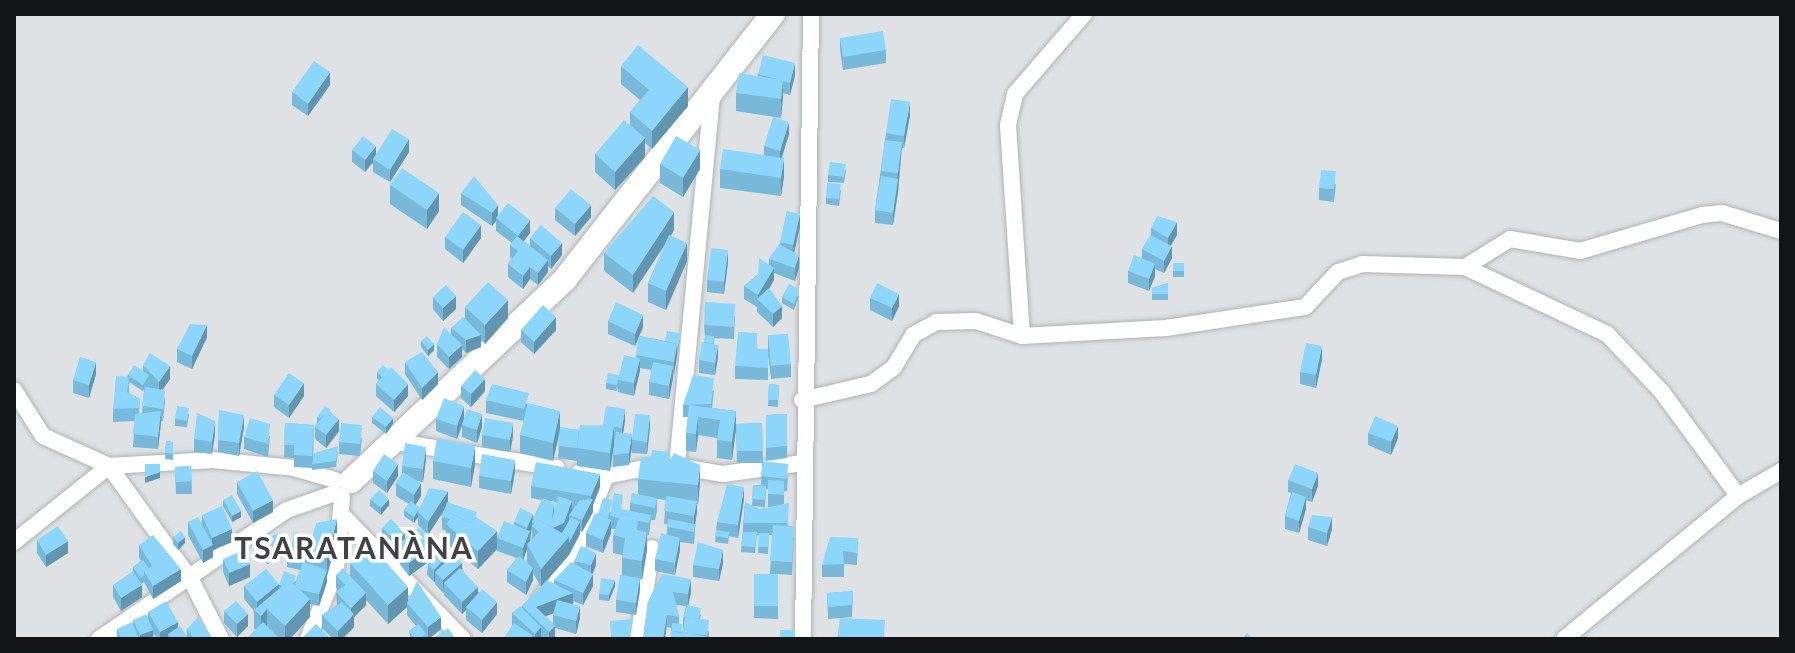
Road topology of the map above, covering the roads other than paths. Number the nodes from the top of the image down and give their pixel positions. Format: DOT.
graph roads {
  1 [pos="773,14"];
  2 [pos="811,14"];
  3 [pos="1084,14"];
  4 [pos="713,88"];
  5 [pos="1781,231"];
  6 [pos="1465,267"];
  7 [pos="1022,336"];
  8 [pos="14,390"];
  9 [pos="802,400"];
  10 [pos="391,441"];
  11 [pos="802,463"];
  12 [pos="109,466"];
  13 [pos="677,466"];
  14 [pos="1781,471"];
  15 [pos="606,476"];
  16 [pos="341,488"];
  17 [pos="1738,496"];
  18 [pos="344,517"];
  19 [pos="14,542"];
  20 [pos="652,548"];
  21 [pos="191,580"];
  22 [pos="525,617"];
  23 [pos="99,639"];
  24 [pos="221,639"];
  25 [pos="308,639"];
  26 [pos="463,639"];
  27 [pos="638,639"];
  28 [pos="803,639"];
  29 [pos="1564,639"];
  1 -- 4 [label="street"];
  2 -- 9 [label="street"];
  3 -- 7 [label="street"];
  4 -- 10 [label="street"];
  4 -- 13 [label="street"];
  5 -- 6 [label="street"];
  6 -- 7 [label="street"];
  6 -- 17 [label="street"];
  7 -- 9 [label="street"];
  8 -- 12 [label="street"];
  9 -- 11 [label="street"];
  10 -- 15 [label="street"];
  10 -- 16 [label="street"];
  11 -- 13 [label="street"];
  11 -- 28 [label="street"];
  12 -- 16 [label="street"];
  12 -- 19 [label="street"];
  12 -- 21 [label="street"];
  13 -- 15 [label="street"];
  14 -- 17 [label="street"];
  15 -- 22 [label="street"];
  16 -- 18 [label="street"];
  16 -- 21 [label="street"];
  17 -- 29 [label="street"];
  18 -- 25 [label="street"];
  18 -- 26 [label="street"];
  20 -- 27 [label="street"];
  21 -- 23 [label="street"];
  21 -- 24 [label="street"];
}
